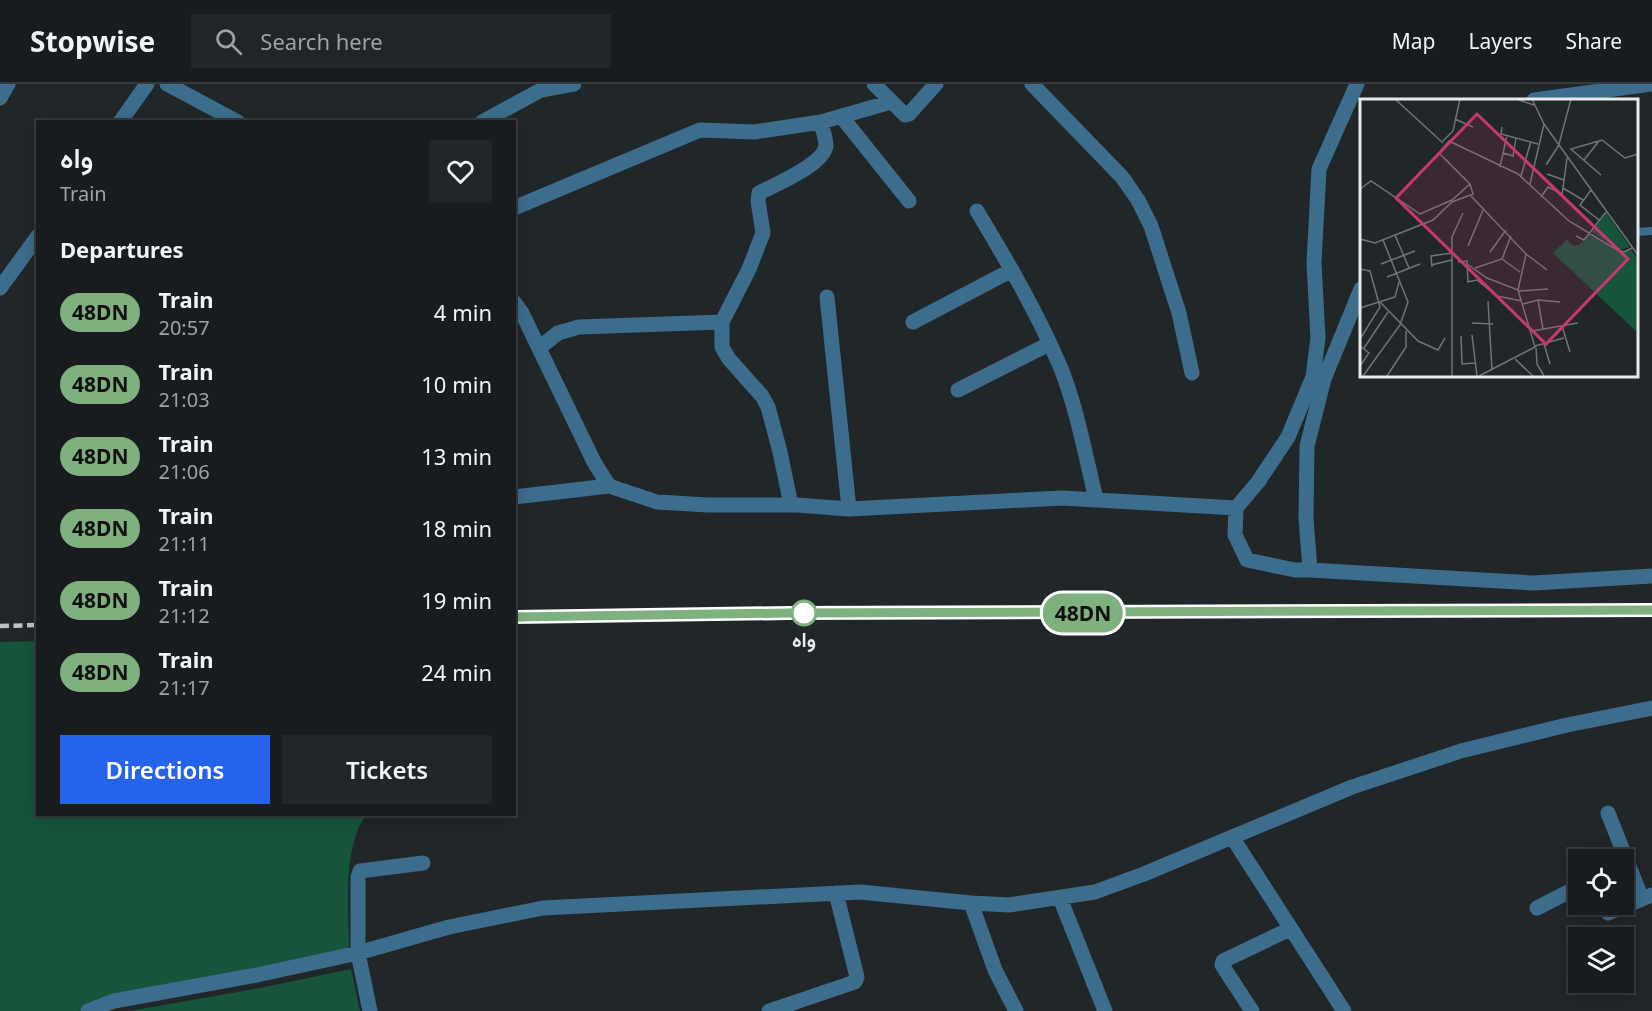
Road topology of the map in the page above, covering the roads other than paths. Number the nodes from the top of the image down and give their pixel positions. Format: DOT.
graph roads {
  1 [pos="8,84"];
  2 [pos="147,84"];
  3 [pos="167,84"];
  4 [pos="574,84"];
  5 [pos="874,84"];
  6 [pos="936,84"];
  7 [pos="1356,84"];
  8 [pos="1652,84"];
  9 [pos="1034,85"];
  10 [pos="0,98"];
  11 [pos="1541,99"];
  12 [pos="891,102"];
  13 [pos="840,116"];
  14 [pos="121,120"];
  15 [pos="234,120"];
  16 [pos="486,120"];
  17 [pos="821,122"];
  18 [pos="909,201"];
  19 [pos="516,207"];
  20 [pos="977,211"];
  21 [pos="1652,231"];
  22 [pos="1637,232"];
  23 [pos="36,238"];
  24 [pos="6,268"];
  25 [pos="1012,270"];
  26 [pos="0,288"];
  27 [pos="1360,291"];
  28 [pos="827,297"];
  29 [pos="516,305"];
  30 [pos="722,322"];
  31 [pos="913,322"];
  32 [pos="1049,344"];
  33 [pos="539,348"];
  34 [pos="1192,373"];
  35 [pos="958,390"];
  36 [pos="609,486"];
  37 [pos="516,498"];
  38 [pos="1096,499"];
  39 [pos="791,506"];
  40 [pos="1236,508"];
  41 [pos="849,510"];
  42 [pos="1310,570"];
  43 [pos="1652,576"];
  44 [pos="1652,708"];
  45 [pos="1608,813"];
  46 [pos="1232,837"];
  47 [pos="1620,849"];
  48 [pos="423,862"];
  49 [pos="1634,879"];
  50 [pos="1568,892"];
  51 [pos="836,893"];
  52 [pos="1647,897"];
  53 [pos="1060,898"];
  54 [pos="971,903"];
  55 [pos="1537,908"];
  56 [pos="1290,929"];
  57 [pos="358,954"];
  58 [pos="88,1011"];
  59 [pos="370,1011"];
  60 [pos="769,1011"];
  61 [pos="1016,1011"];
  62 [pos="1105,1011"];
  63 [pos="1251,1011"];
  64 [pos="1344,1011"];
  1 -- 10 [label="street"];
  2 -- 14 [label="street"];
  3 -- 15 [label="street"];
  4 -- 16 [label="street"];
  5 -- 12 [label="street"];
  6 -- 12 [label="street"];
  7 -- 40 [label="street"];
  8 -- 11 [label="street"];
  9 -- 34 [label="street"];
  12 -- 13 [label="street"];
  13 -- 17 [label="street"];
  13 -- 18 [label="street"];
  17 -- 19 [label="street"];
  17 -- 30 [label="street"];
  20 -- 25 [label="street"];
  21 -- 22 [label="lane"];
  23 -- 24 [label="street"];
  24 -- 26 [label="street"];
  25 -- 31 [label="street"];
  25 -- 32 [label="street"];
  27 -- 42 [label="street"];
  28 -- 41 [label="street"];
  29 -- 33 [label="street"];
  30 -- 33 [label="street"];
  30 -- 39 [label="street"];
  32 -- 35 [label="street"];
  32 -- 38 [label="street"];
  33 -- 36 [label="street"];
  36 -- 37 [label="street"];
  36 -- 39 [label="street"];
  38 -- 40 [label="street"];
  38 -- 41 [label="street"];
  39 -- 41 [label="street"];
  40 -- 42 [label="street"];
  42 -- 43 [label="street"];
  44 -- 46 [label="street"];
  45 -- 47 [label="street"];
  46 -- 53 [label="street"];
  46 -- 56 [label="street"];
  48 -- 57 [label="street"];
  49 -- 52 [label="street"];
  50 -- 55 [label="street"];
  51 -- 54 [label="street"];
  51 -- 57 [label="street"];
  51 -- 60 [label="street"];
  53 -- 54 [label="street"];
  53 -- 62 [label="street"];
  54 -- 61 [label="street"];
  56 -- 63 [label="street"];
  56 -- 64 [label="street"];
  57 -- 58 [label="street"];
  57 -- 59 [label="street"];
}
